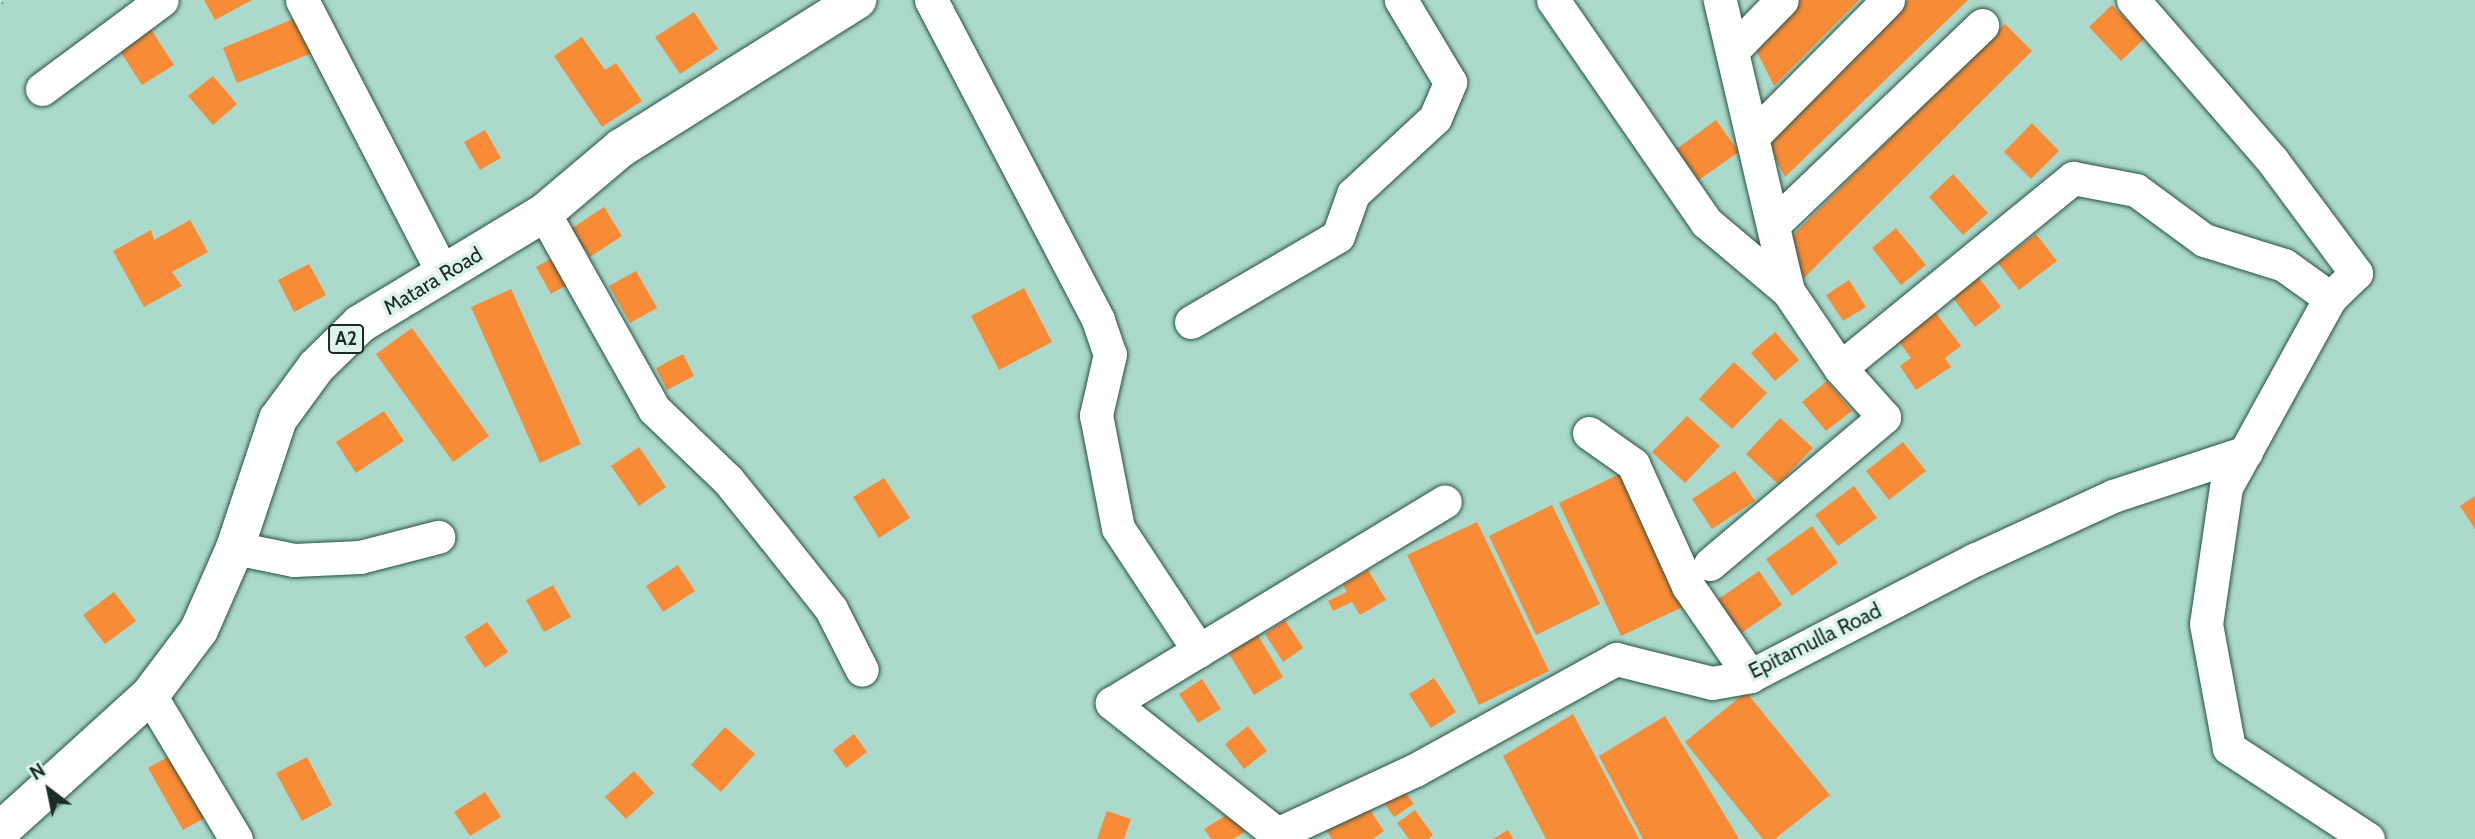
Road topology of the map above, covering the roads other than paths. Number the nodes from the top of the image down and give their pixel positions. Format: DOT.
graph roads {
  1 [pos="162,0"];
  2 [pos="302,0"];
  3 [pos="931,0"];
  4 [pos="1401,0"];
  5 [pos="1553,0"];
  6 [pos="1720,0"];
  7 [pos="1782,0"];
  8 [pos="1888,0"];
  9 [pos="2133,0"];
  10 [pos="833,5"];
  11 [pos="1982,25"];
  12 [pos="1732,51"];
  13 [pos="42,89"];
  14 [pos="1752,137"];
  15 [pos="544,213"];
  16 [pos="1774,224"];
  17 [pos="444,275"];
  18 [pos="1788,291"];
  19 [pos="2330,298"];
  20 [pos="1191,322"];
  21 [pos="1840,368"];
  22 [pos="1589,433"];
  23 [pos="2246,452"];
  24 [pos="1445,501"];
  25 [pos="438,537"];
  26 [pos="235,548"];
  27 [pos="1710,564"];
  28 [pos="1199,651"];
  29 [pos="862,670"];
  30 [pos="1750,676"];
  31 [pos="150,695"];
  32 [pos="0,831"];
  33 [pos="1279,837"];
  34 [pos="236,839"];
  35 [pos="2368,839"];
  1 -- 13 [label="street"];
  2 -- 17 [label="street"];
  3 -- 28 [label="street"];
  4 -- 20 [label="street"];
  5 -- 18 [label="street"];
  6 -- 12 [label="street"];
  7 -- 12 [label="street"];
  8 -- 14 [label="street"];
  9 -- 19 [label="street"];
  10 -- 15 [label="highway, Matara Road / A2"];
  11 -- 16 [label="street"];
  12 -- 14 [label="street"];
  14 -- 16 [label="street"];
  15 -- 17 [label="highway, Matara Road / A2"];
  15 -- 29 [label="street"];
  16 -- 18 [label="street"];
  17 -- 26 [label="highway, Matara Road / A2"];
  18 -- 21 [label="street"];
  19 -- 21 [label="street"];
  19 -- 23 [label="street"];
  21 -- 27 [label="street"];
  22 -- 30 [label="street"];
  23 -- 30 [label="street, Epitamulla Road"];
  23 -- 35 [label="street"];
  24 -- 28 [label="street"];
  25 -- 26 [label="street"];
  26 -- 31 [label="highway, Matara Road / A2"];
  28 -- 33 [label="street"];
  30 -- 33 [label="street, Epitamulla Road"];
  31 -- 32 [label="highway, Matara Road / A2"];
  31 -- 34 [label="street"];
}
